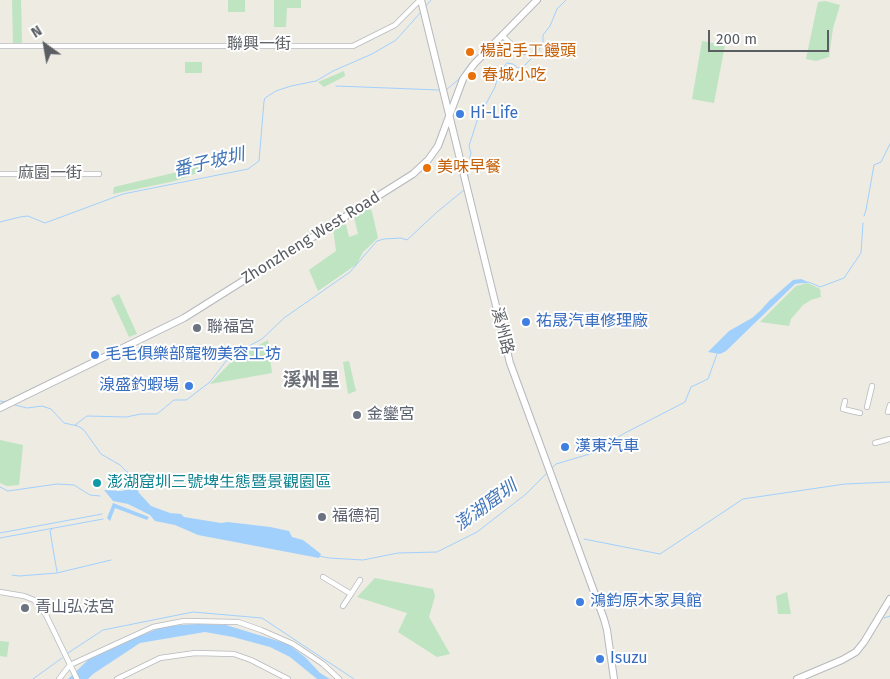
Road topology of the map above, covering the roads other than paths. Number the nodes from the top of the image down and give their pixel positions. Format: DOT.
graph roads {
  1 [pos="420,0"];
  2 [pos="537,0"];
  3 [pos="502,35"];
  4 [pos="0,46"];
  5 [pos="524,52"];
  6 [pos="449,116"];
  7 [pos="0,174"];
  8 [pos="100,174"];
  9 [pos="872,386"];
  10 [pos="845,401"];
  11 [pos="890,405"];
  12 [pos="2,407"];
  13 [pos="867,407"];
  14 [pos="888,412"];
  15 [pos="860,413"];
  16 [pos="890,439"];
  17 [pos="874,443"];
  18 [pos="323,577"];
  19 [pos="360,580"];
  20 [pos="0,592"];
  21 [pos="351,594"];
  22 [pos="890,598"];
  23 [pos="343,606"];
  24 [pos="70,665"];
  25 [pos="59,679"];
  26 [pos="77,679"];
  27 [pos="117,679"];
  28 [pos="288,679"];
  29 [pos="339,679"];
  30 [pos="614,679"];
  31 [pos="796,679"];
  1 -- 4 [label="street, 聯興一街"];
  1 -- 6 [label="street"];
  2 -- 3 [label="street, Zhonzheng West Road"];
  3 -- 5 [label="street"];
  3 -- 6 [label="street, Zhonzheng West Road"];
  6 -- 12 [label="street, Zhonzheng West Road"];
  6 -- 30 [label="street, 溪州路"];
  7 -- 8 [label="street, 麻園一街"];
  9 -- 13 [label="street"];
  10 -- 15 [label="street"];
  11 -- 14 [label="street"];
  16 -- 17 [label="street"];
  18 -- 21 [label="street"];
  19 -- 21 [label="street"];
  20 -- 24 [label="street"];
  21 -- 23 [label="street"];
  22 -- 31 [label="street"];
  24 -- 25 [label="street"];
  24 -- 26 [label="street"];
  24 -- 29 [label="street"];
  27 -- 28 [label="street"];
}
